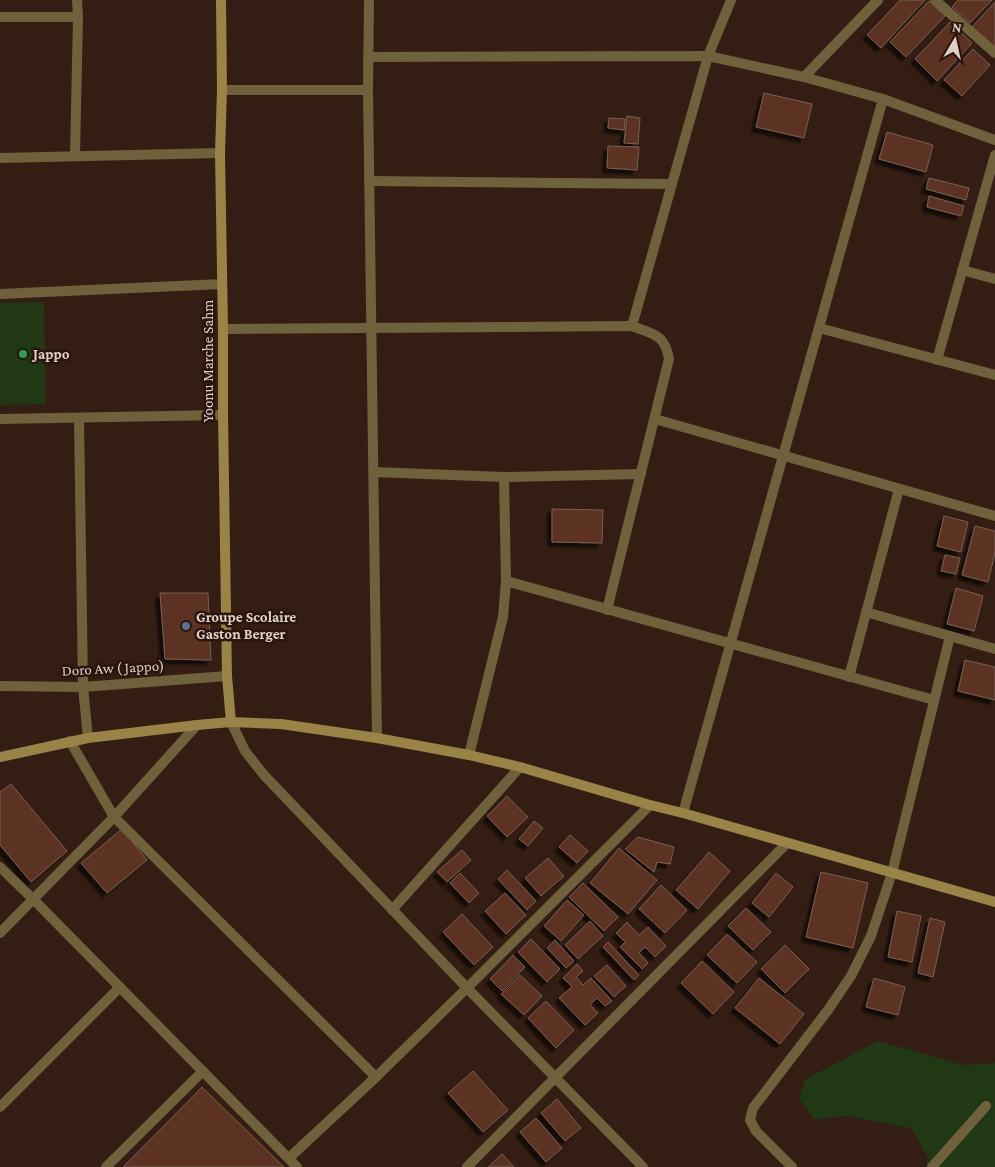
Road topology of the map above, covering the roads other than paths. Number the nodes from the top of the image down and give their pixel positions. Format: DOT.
graph roads {
  1 [pos="77,0"];
  2 [pos="221,0"];
  3 [pos="368,0"];
  4 [pos="731,0"];
  5 [pos="878,0"];
  6 [pos="935,0"];
  7 [pos="78,17"];
  8 [pos="0,18"];
  9 [pos="995,53"];
  10 [pos="708,56"];
  11 [pos="368,57"];
  12 [pos="804,77"];
  13 [pos="222,90"];
  14 [pos="368,90"];
  15 [pos="883,99"];
  16 [pos="995,140"];
  17 [pos="220,153"];
  18 [pos="995,155"];
  19 [pos="75,156"];
  20 [pos="0,158"];
  21 [pos="369,182"];
  22 [pos="672,184"];
  23 [pos="962,270"];
  24 [pos="995,279"];
  25 [pos="222,284"];
  26 [pos="0,294"];
  27 [pos="632,326"];
  28 [pos="371,327"];
  29 [pos="819,328"];
  30 [pos="223,329"];
  31 [pos="937,360"];
  32 [pos="995,375"];
  33 [pos="222,415"];
  34 [pos="79,418"];
  35 [pos="0,419"];
  36 [pos="654,419"];
  37 [pos="783,456"];
  38 [pos="374,472"];
  39 [pos="641,474"];
  40 [pos="504,477"];
  41 [pos="899,488"];
  42 [pos="994,513"];
  43 [pos="506,581"];
  44 [pos="608,610"];
  45 [pos="866,612"];
  46 [pos="950,636"];
  47 [pos="730,644"];
  48 [pos="995,649"];
  49 [pos="227,676"];
  50 [pos="849,676"];
  51 [pos="0,686"];
  52 [pos="83,686"];
  53 [pos="934,700"];
  54 [pos="231,722"];
  55 [pos="197,725"];
  56 [pos="88,738"];
  57 [pos="377,738"];
  58 [pos="70,741"];
  59 [pos="469,755"];
  60 [pos="0,757"];
  61 [pos="520,767"];
  62 [pos="650,805"];
  63 [pos="683,813"];
  64 [pos="114,817"];
  65 [pos="787,843"];
  66 [pos="0,867"];
  67 [pos="892,873"];
  68 [pos="33,899"];
  69 [pos="995,902"];
  70 [pos="392,910"];
  71 [pos="0,933"];
  72 [pos="120,987"];
  73 [pos="467,988"];
  74 [pos="202,1071"];
  75 [pos="376,1077"];
  76 [pos="554,1077"];
  77 [pos="986,1106"];
  78 [pos="0,1107"];
  79 [pos="289,1158"];
  80 [pos="106,1167"];
  81 [pos="298,1167"];
  82 [pos="467,1167"];
  83 [pos="643,1167"];
  84 [pos="792,1167"];
  85 [pos="932,1167"];
  1 -- 7 [label="street"];
  2 -- 13 [label="main road, Yoonu Marche Sahm"];
  3 -- 11 [label="street"];
  4 -- 10 [label="street"];
  5 -- 12 [label="street"];
  6 -- 9 [label="street"];
  7 -- 8 [label="street"];
  7 -- 19 [label="street"];
  10 -- 11 [label="street"];
  10 -- 12 [label="street"];
  10 -- 22 [label="street"];
  11 -- 14 [label="street"];
  12 -- 15 [label="street"];
  13 -- 14 [label="street"];
  13 -- 17 [label="main road, Yoonu Marche Sahm"];
  14 -- 21 [label="street"];
  15 -- 16 [label="street"];
  15 -- 29 [label="street"];
  17 -- 19 [label="street"];
  17 -- 25 [label="main road, Yoonu Marche Sahm"];
  18 -- 23 [label="street"];
  19 -- 20 [label="street"];
  21 -- 22 [label="street"];
  21 -- 28 [label="street"];
  22 -- 27 [label="street"];
  23 -- 24 [label="street"];
  23 -- 31 [label="street"];
  25 -- 26 [label="street"];
  25 -- 30 [label="main road, Yoonu Marche Sahm"];
  27 -- 28 [label="street"];
  27 -- 36 [label="street"];
  28 -- 30 [label="street"];
  28 -- 38 [label="street"];
  29 -- 31 [label="street"];
  29 -- 37 [label="street"];
  30 -- 33 [label="main road, Yoonu Marche Sahm"];
  31 -- 32 [label="street"];
  33 -- 34 [label="street"];
  33 -- 49 [label="main road, Yoonu Marche Sahm"];
  34 -- 35 [label="street"];
  34 -- 52 [label="street"];
  36 -- 37 [label="street"];
  36 -- 39 [label="street"];
  37 -- 41 [label="street"];
  37 -- 47 [label="street"];
  38 -- 40 [label="street"];
  38 -- 57 [label="street"];
  39 -- 40 [label="street"];
  39 -- 44 [label="street"];
  40 -- 43 [label="street"];
  41 -- 42 [label="street"];
  41 -- 45 [label="street"];
  43 -- 44 [label="street"];
  43 -- 59 [label="street"];
  44 -- 47 [label="street"];
  45 -- 46 [label="street"];
  45 -- 50 [label="street"];
  46 -- 48 [label="street"];
  46 -- 53 [label="street"];
  47 -- 50 [label="street"];
  47 -- 63 [label="street"];
  49 -- 52 [label="street, Doro Aw ( Jappo)"];
  49 -- 54 [label="main road, Yoonu Marche Sahm"];
  50 -- 53 [label="street"];
  51 -- 52 [label="street, Doro Aw ( Jappo)"];
  52 -- 56 [label="street"];
  53 -- 67 [label="street"];
  54 -- 55 [label="main road"];
  54 -- 57 [label="main road"];
  54 -- 70 [label="street"];
  55 -- 56 [label="main road"];
  55 -- 64 [label="street"];
  56 -- 58 [label="main road"];
  57 -- 59 [label="main road"];
  58 -- 60 [label="main road"];
  58 -- 64 [label="street"];
  59 -- 61 [label="main road"];
  61 -- 62 [label="main road"];
  61 -- 70 [label="street"];
  62 -- 63 [label="main road"];
  62 -- 73 [label="street"];
  63 -- 65 [label="main road"];
  64 -- 68 [label="street"];
  64 -- 75 [label="street"];
  65 -- 67 [label="main road"];
  65 -- 76 [label="street"];
  66 -- 68 [label="street"];
  67 -- 69 [label="main road"];
  67 -- 84 [label="street"];
  68 -- 71 [label="street"];
  68 -- 72 [label="street"];
  70 -- 73 [label="street"];
  72 -- 74 [label="street"];
  72 -- 78 [label="street"];
  73 -- 75 [label="street"];
  73 -- 76 [label="street"];
  74 -- 79 [label="street"];
  74 -- 80 [label="street"];
  75 -- 79 [label="street"];
  76 -- 82 [label="street"];
  76 -- 83 [label="street"];
  77 -- 85 [label="street"];
  79 -- 81 [label="street"];
}
